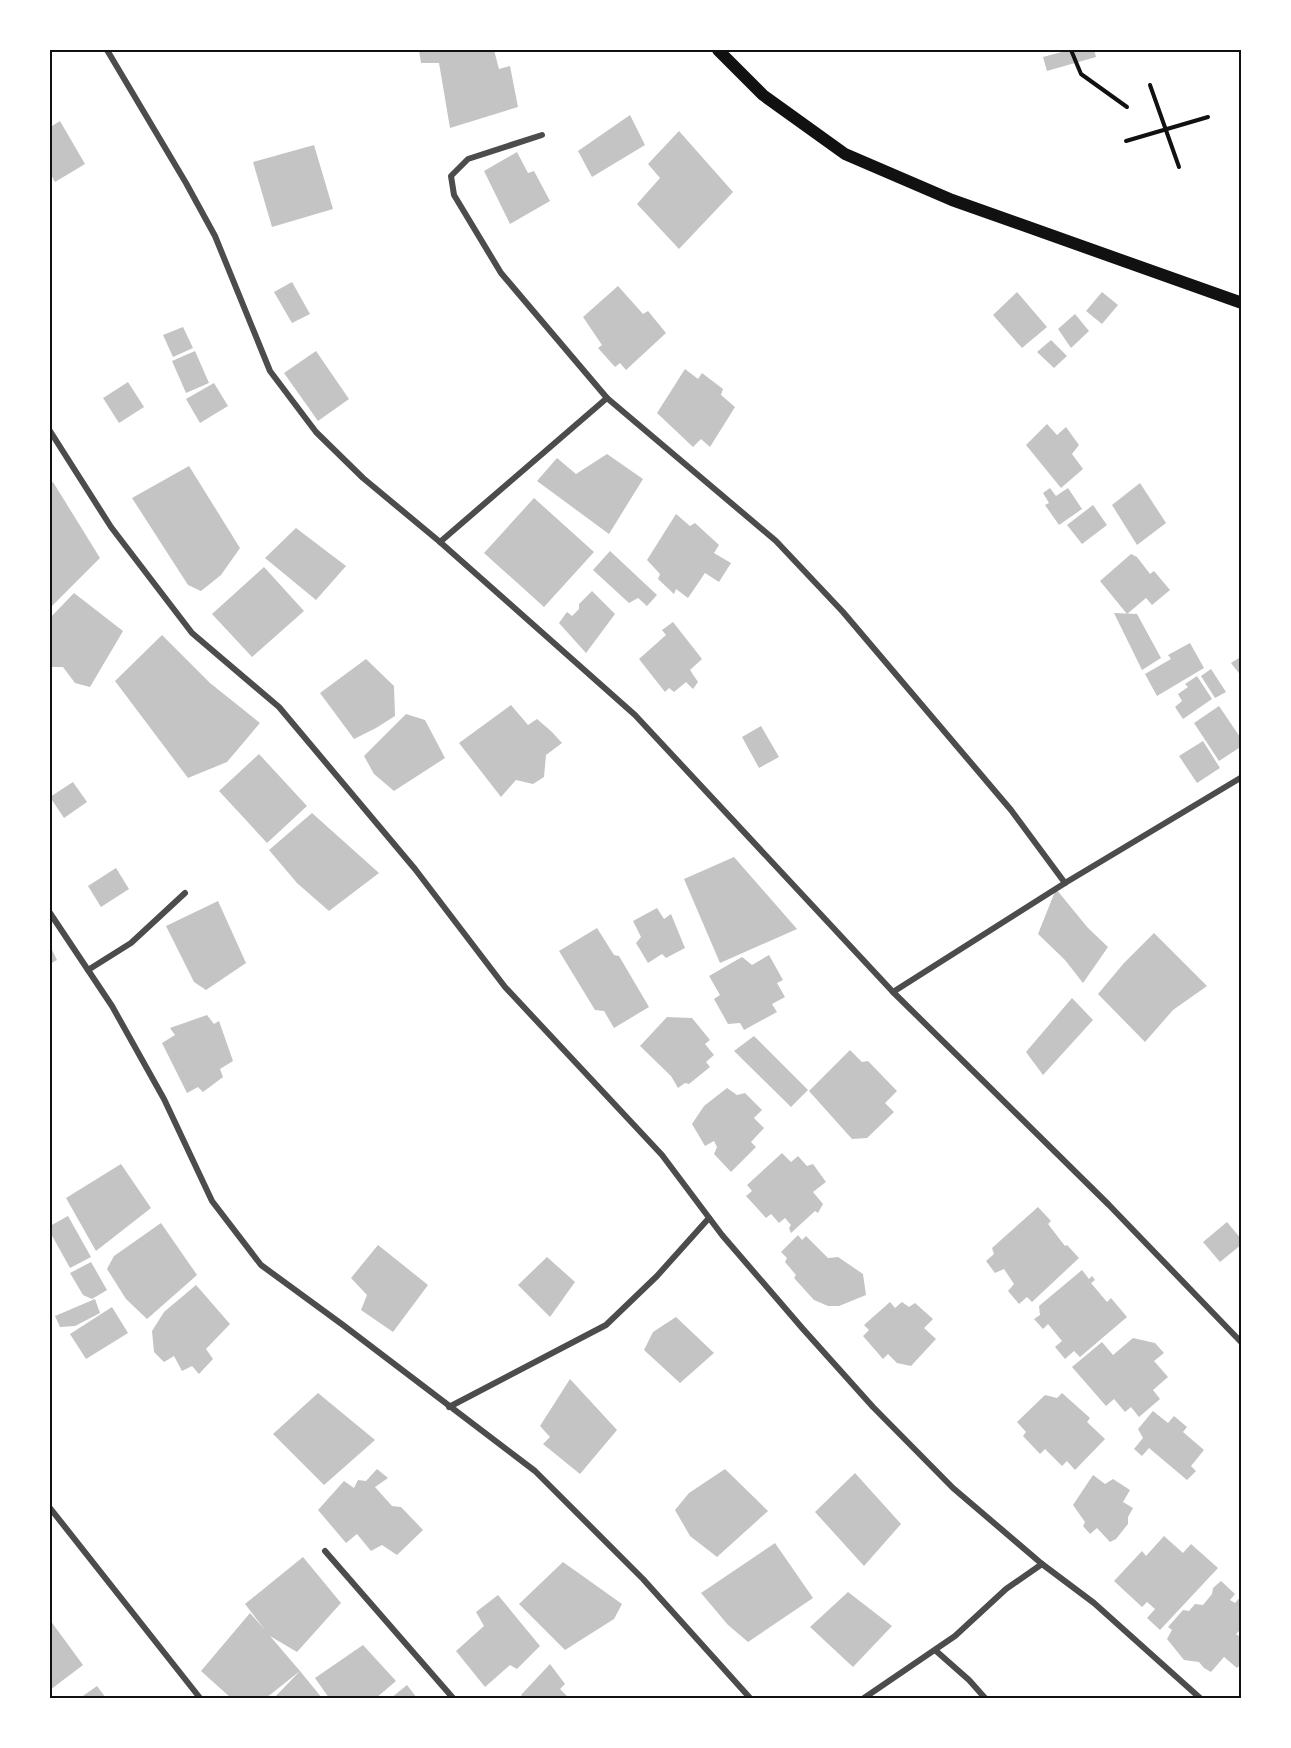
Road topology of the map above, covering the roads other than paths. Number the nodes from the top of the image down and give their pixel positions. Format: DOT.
graph roads {
  1 [pos="107,50"];
  2 [pos="718,50"];
  3 [pos="542,135"];
  4 [pos="1242,303"];
  5 [pos="607,398"];
  6 [pos="50,431"];
  7 [pos="440,542"];
  8 [pos="1242,777"];
  9 [pos="1065,884"];
  10 [pos="185,893"];
  11 [pos="50,912"];
  12 [pos="88,970"];
  13 [pos="893,992"];
  14 [pos="710,1218"];
  15 [pos="1242,1343"];
  16 [pos="449,1407"];
  17 [pos="50,1508"];
  18 [pos="325,1551"];
  19 [pos="1042,1564"];
  20 [pos="935,1650"];
  21 [pos="200,1698"];
  22 [pos="453,1698"];
  23 [pos="750,1698"];
  24 [pos="864,1698"];
  25 [pos="985,1698"];
  26 [pos="1200,1698"];
  1 -- 7 [label="street"];
  2 -- 4 [label="main road"];
  3 -- 5 [label="street"];
  5 -- 7 [label="street"];
  5 -- 9 [label="street"];
  6 -- 14 [label="street"];
  7 -- 13 [label="street"];
  8 -- 9 [label="street"];
  9 -- 13 [label="street"];
  10 -- 12 [label="street"];
  11 -- 12 [label="street"];
  12 -- 16 [label="street"];
  13 -- 15 [label="street"];
  14 -- 16 [label="street"];
  14 -- 19 [label="street"];
  16 -- 23 [label="street"];
  17 -- 21 [label="street"];
  18 -- 22 [label="street"];
  19 -- 20 [label="street"];
  19 -- 26 [label="street"];
  20 -- 24 [label="street"];
  20 -- 25 [label="street"];
}
